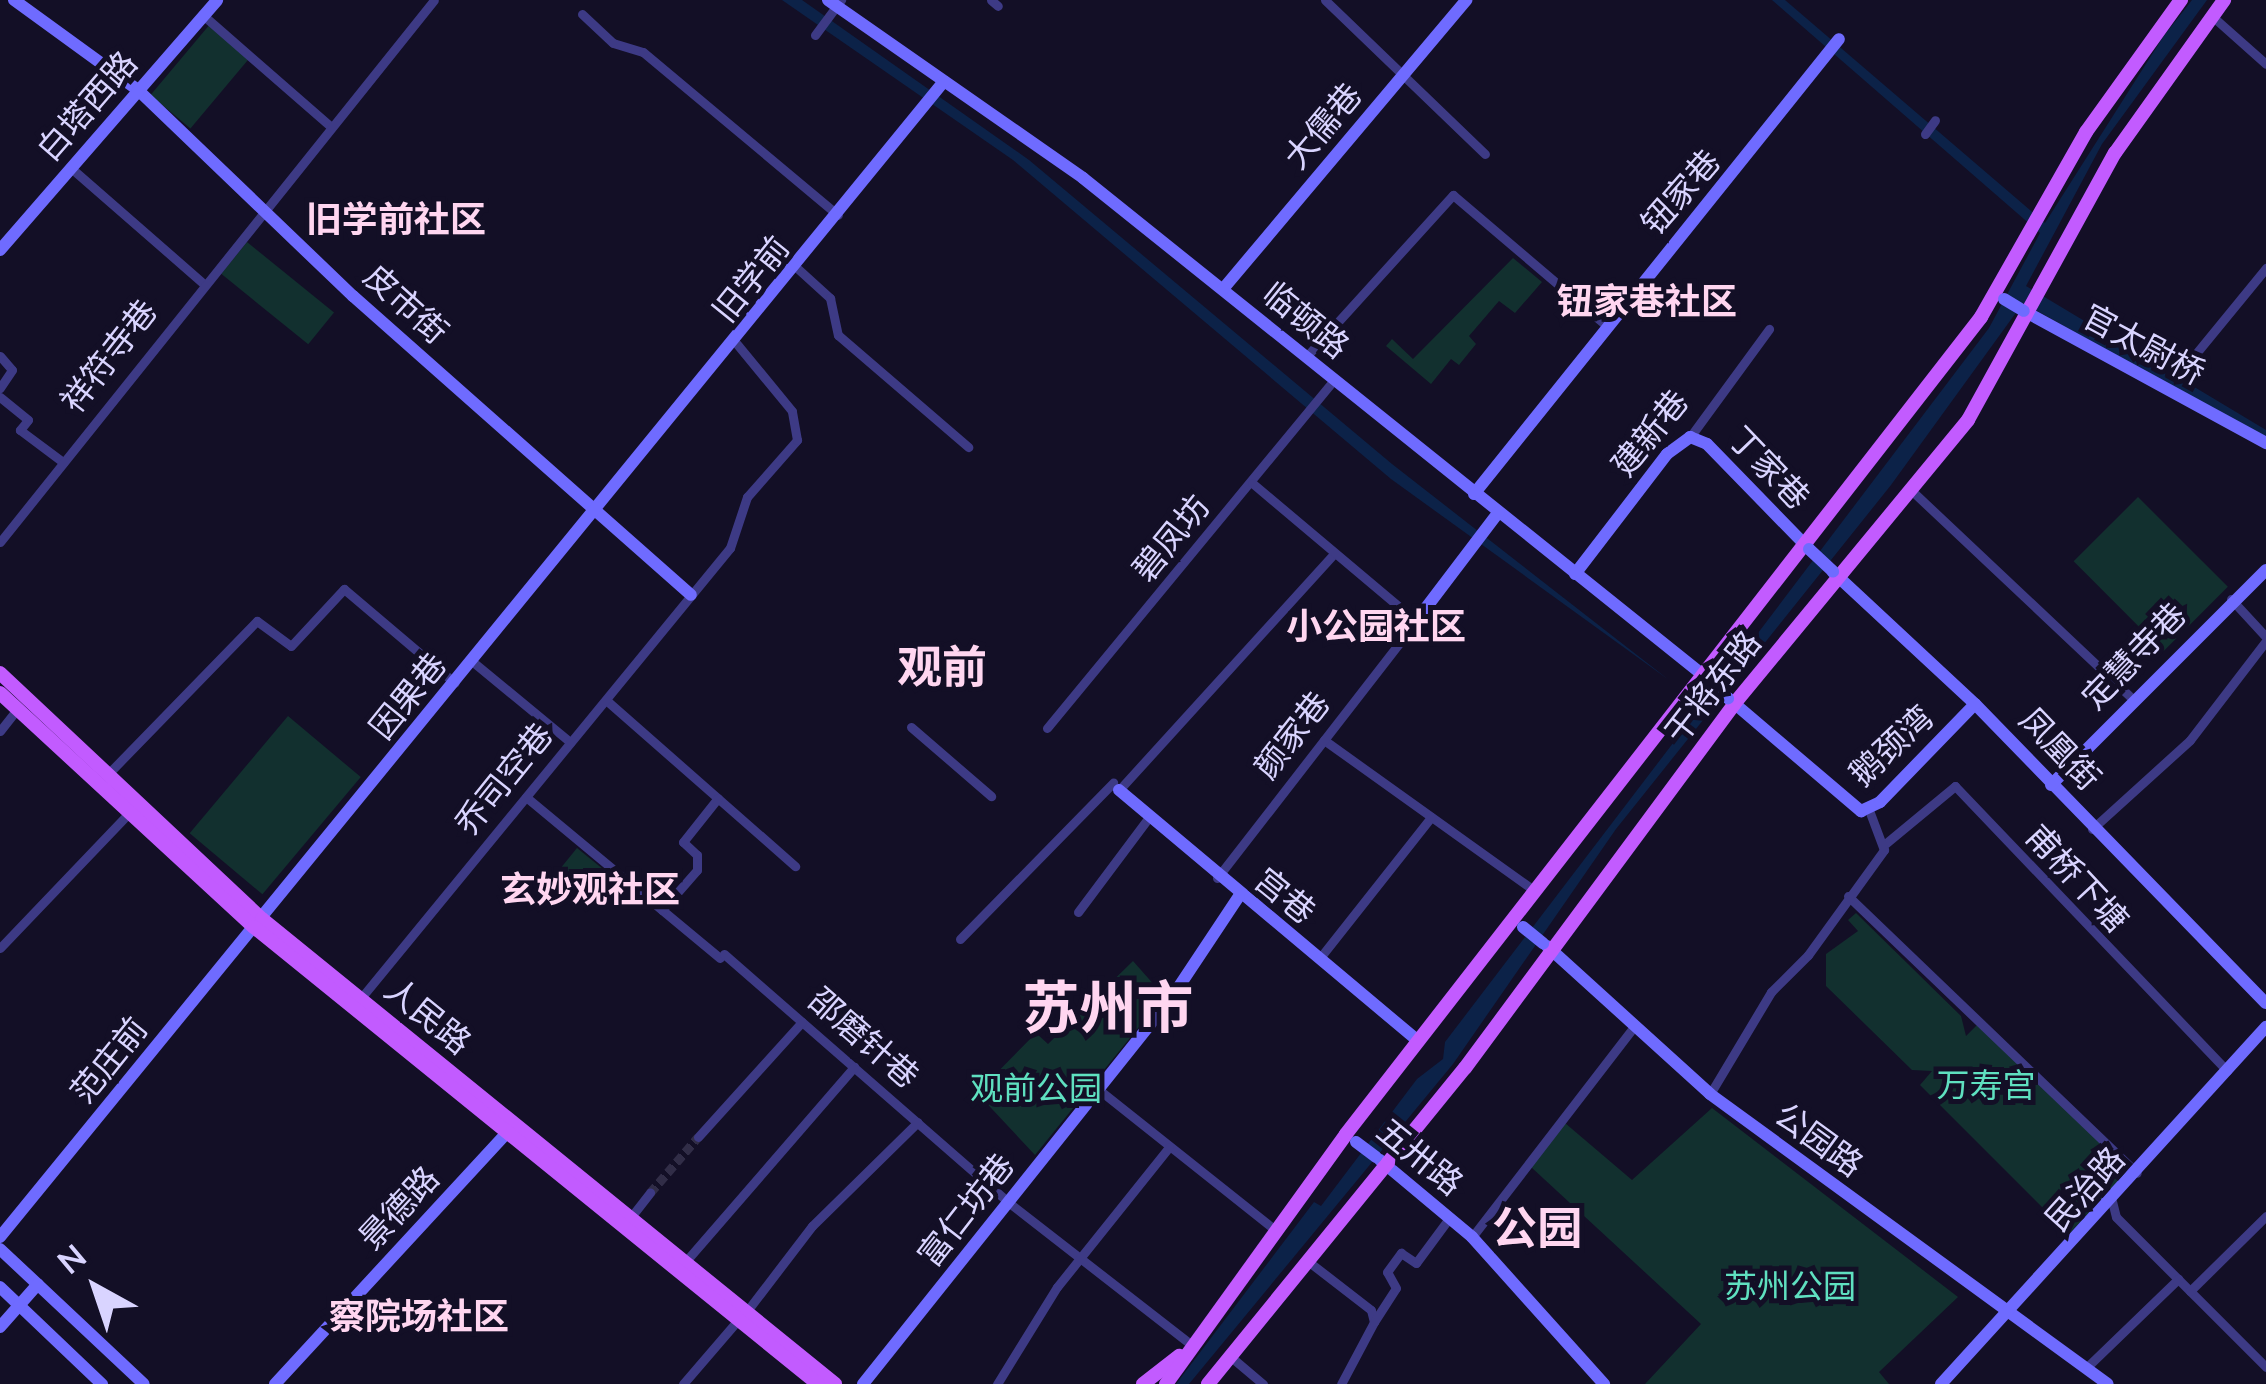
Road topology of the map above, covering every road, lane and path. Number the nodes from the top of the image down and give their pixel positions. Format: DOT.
graph roads {
  1 [pos="14,0"];
  2 [pos="218,0"];
  3 [pos="434,0"];
  4 [pos="1325,0"];
  5 [pos="1466,0"];
  6 [pos="2181,0"];
  7 [pos="2224,0"];
  8 [pos="835,2"];
  9 [pos="581,14"];
  10 [pos="203,16"];
  11 [pos="2211,16"];
  12 [pos="817,33"];
  13 [pos="1835,44"];
  14 [pos="2266,64"];
  15 [pos="1403,74"];
  16 [pos="940,86"];
  17 [pos="138,90"];
  18 [pos="1934,122"];
  19 [pos="329,125"];
  20 [pos="1924,134"];
  21 [pos="1485,154"];
  22 [pos="71,168"];
  23 [pos="262,206"];
  24 [pos="838,215"];
  25 [pos="0,250"];
  26 [pos="796,268"];
  27 [pos="2266,268"];
  28 [pos="202,283"];
  29 [pos="1223,289"];
  30 [pos="2000,297"];
  31 [pos="2029,312"];
  32 [pos="1606,325"];
  33 [pos="1769,329"];
  34 [pos="736,344"];
  35 [pos="0,356"];
  36 [pos="1306,357"];
  37 [pos="2189,362"];
  38 [pos="1334,380"];
  39 [pos="0,393"];
  40 [pos="1690,437"];
  41 [pos="2266,442"];
  42 [pos="968,447"];
  43 [pos="63,462"];
  44 [pos="1252,483"];
  45 [pos="1911,490"];
  46 [pos="1474,494"];
  47 [pos="597,509"];
  48 [pos="1498,513"];
  49 [pos="0,542"];
  50 [pos="1806,547"];
  51 [pos="1334,554"];
  52 [pos="2266,570"];
  53 [pos="1835,573"];
  54 [pos="1575,574"];
  55 [pos="691,595"];
  56 [pos="2231,598"];
  57 [pos="1416,621"];
  58 [pos="2266,639"];
  59 [pos="472,662"];
  60 [pos="0,674"];
  61 [pos="1704,676"];
  62 [pos="455,683"];
  63 [pos="0,693"];
  64 [pos="2133,699"];
  65 [pos="606,700"];
  66 [pos="1731,701"];
  67 [pos="1973,706"];
  68 [pos="17,710"];
  69 [pos="911,727"];
  70 [pos="1047,728"];
  71 [pos="0,731"];
  72 [pos="1324,740"];
  73 [pos="570,742"];
  74 [pos="107,776"];
  75 [pos="2051,785"];
  76 [pos="1116,787"];
  77 [pos="991,796"];
  78 [pos="526,797"];
  79 [pos="718,799"];
  80 [pos="133,808"];
  81 [pos="1868,810"];
  82 [pos="1149,817"];
  83 [pos="1431,817"];
  84 [pos="2093,828"];
  85 [pos="1885,844"];
  86 [pos="795,866"];
  87 [pos="1217,878"];
  88 [pos="1535,891"];
  89 [pos="1239,896"];
  90 [pos="1848,896"];
  91 [pos="662,910"];
  92 [pos="1078,912"];
  93 [pos="258,923"];
  94 [pos="1518,924"];
  95 [pos="959,939"];
  96 [pos="1547,946"];
  97 [pos="0,948"];
  98 [pos="1318,961"];
  99 [pos="361,998"];
  100 [pos="2266,1003"];
  101 [pos="2266,1013"];
  102 [pos="802,1022"];
  103 [pos="1634,1027"];
  104 [pos="2266,1027"];
  105 [pos="1418,1041"];
  106 [pos="854,1067"];
  107 [pos="2227,1071"];
  108 [pos="1098,1089"];
  109 [pos="1709,1094"];
  110 [pos="918,1122"];
  111 [pos="511,1128"];
  112 [pos="698,1137"];
  113 [pos="1351,1138"];
  114 [pos="1169,1147"];
  115 [pos="1381,1161"];
  116 [pos="2137,1173"];
  117 [pos="650,1193"];
  118 [pos="1008,1202"];
  119 [pos="2112,1202"];
  120 [pos="2266,1216"];
  121 [pos="631,1217"];
  122 [pos="1450,1217"];
  123 [pos="1275,1230"];
  124 [pos="1472,1237"];
  125 [pos="0,1238"];
  126 [pos="0,1249"];
  127 [pos="1082,1256"];
  128 [pos="686,1261"];
  129 [pos="1309,1262"];
  130 [pos="2178,1280"];
  131 [pos="38,1284"];
  132 [pos="0,1288"];
  133 [pos="2190,1291"];
  134 [pos="19,1306"];
  135 [pos="743,1315"];
  136 [pos="2008,1315"];
  137 [pos="1374,1322"];
  138 [pos="0,1327"];
  139 [pos="1192,1345"];
  140 [pos="1231,1358"];
  141 [pos="2087,1367"];
  142 [pos="2266,1367"];
  143 [pos="1211,1382"];
  144 [pos="102,1384"];
  145 [pos="144,1384"];
  146 [pos="275,1384"];
  147 [pos="683,1384"];
  148 [pos="818,1384"];
  149 [pos="835,1384"];
  150 [pos="863,1384"];
  151 [pos="997,1384"];
  152 [pos="1143,1384"];
  153 [pos="1166,1384"];
  154 [pos="1263,1384"];
  155 [pos="1341,1384"];
  156 [pos="1604,1384"];
  157 [pos="1940,1384"];
  158 [pos="2108,1384"];
  1 -- 17 [label="street, 皮市街"];
  2 -- 10 [label="street, 白塔西路"];
  3 -- 19 [label="street, 祥符寺巷"];
  4 -- 15 [label="street"];
  5 -- 15 [label="street, 大儒巷"];
  6 -- 30 [label="main road, 干将东路"];
  7 -- 11 [label="main road, 干将东路"];
  8 -- 12 [label="street"];
  8 -- 16 [label="street, 临顿路"];
  9 -- 24 [label="street"];
  10 -- 17 [label="street, 白塔西路"];
  10 -- 19 [label="street"];
  11 -- 14 [label="street"];
  11 -- 31 [label="main road, 干将东路"];
  13 -- 32 [label="street, 钮家巷"];
  15 -- 21 [label="street"];
  15 -- 29 [label="street, 大儒巷"];
  16 -- 24 [label="street, 旧学前"];
  16 -- 29 [label="street, 临顿路"];
  17 -- 22 [label="street, 白塔西路"];
  17 -- 23 [label="street, 皮市街"];
  18 -- 20 [label="street"];
  19 -- 23 [label="street, 祥符寺巷"];
  22 -- 25 [label="street, 白塔西路"];
  22 -- 28 [label="street"];
  23 -- 28 [label="street, 祥符寺巷"];
  23 -- 47 [label="street, 皮市街"];
  24 -- 26 [label="street, 旧学前"];
  26 -- 34 [label="street, 旧学前"];
  26 -- 42 [label="street"];
  27 -- 37 [label="street"];
  28 -- 43 [label="street, 祥符寺巷"];
  29 -- 36 [label="street, 临顿路"];
  30 -- 31 [label="street, 官太尉桥, bridge"];
  30 -- 50 [label="main road, 干将东路"];
  31 -- 41 [label="street, 官太尉桥"];
  31 -- 45 [label="main road, 干将东路"];
  32 -- 36 [label="street"];
  32 -- 46 [label="street, 钮家巷"];
  33 -- 40 [label="street, 建新巷"];
  34 -- 47 [label="street, 旧学前"];
  34 -- 55 [label="street, 乔司空巷"];
  35 -- 39 [label="street"];
  36 -- 38 [label="street, 临顿路"];
  38 -- 44 [label="street, 碧凤坊"];
  38 -- 46 [label="street, 临顿路"];
  39 -- 43 [label="street"];
  40 -- 50 [label="street, 丁家巷"];
  40 -- 54 [label="street, 建新巷"];
  43 -- 49 [label="street, 祥符寺巷"];
  44 -- 51 [label="street"];
  44 -- 70 [label="street, 碧凤坊"];
  45 -- 53 [label="main road, 干将东路"];
  45 -- 64 [label="street"];
  46 -- 48 [label="street, 临顿路"];
  47 -- 55 [label="street, 皮市街"];
  47 -- 59 [label="street, 因果巷"];
  48 -- 54 [label="street, 临顿路"];
  48 -- 57 [label="street, 颜家巷"];
  50 -- 53 [label="street, 凤凰街, bridge"];
  50 -- 61 [label="main road, 干将东路"];
  51 -- 57 [label="street"];
  51 -- 76 [label="street"];
  52 -- 56 [label="street, 定慧寺巷"];
  53 -- 66 [label="main road, 干将东路"];
  53 -- 67 [label="street, 凤凰街"];
  54 -- 61 [label="street, 临顿路"];
  55 -- 65 [label="street, 乔司空巷"];
  56 -- 58 [label="street"];
  56 -- 64 [label="street, 定慧寺巷"];
  57 -- 72 [label="street, 颜家巷"];
  58 -- 84 [label="street"];
  59 -- 62 [label="street, 因果巷"];
  59 -- 73 [label="street"];
  60 -- 74 [label="main road, 人民路"];
  61 -- 66 [label="street, 临顿路, bridge"];
  61 -- 88 [label="main road, 干将东路"];
  62 -- 74 [label="street"];
  62 -- 93 [label="street, 因果巷"];
  63 -- 68 [label="main road, 人民路"];
  64 -- 75 [label="street, 定慧寺巷"];
  65 -- 73 [label="street, 乔司空巷"];
  65 -- 79 [label="street"];
  66 -- 81 [label="street, 鹅颈湾"];
  66 -- 96 [label="main road, 干将东路"];
  67 -- 75 [label="street, 凤凰街"];
  67 -- 81 [label="street, 鹅颈湾"];
  68 -- 71 [label="street"];
  68 -- 80 [label="main road, 人民路"];
  69 -- 77 [label="street"];
  72 -- 83 [label="street"];
  72 -- 87 [label="street, 颜家巷"];
  73 -- 78 [label="street, 乔司空巷"];
  74 -- 80 [label="main road, 人民路"];
  75 -- 84 [label="street, 凤凰街"];
  76 -- 82 [label="street, 宫巷"];
  76 -- 95 [label="street"];
  78 -- 91 [label="street, 邵磨针巷"];
  78 -- 99 [label="street, 乔司空巷"];
  79 -- 86 [label="street"];
  79 -- 91 [label="street"];
  80 -- 93 [label="main road, 人民路"];
  80 -- 97 [label="street"];
  81 -- 85 [label="street"];
  82 -- 87 [label="street, 宫巷"];
  82 -- 92 [label="street"];
  83 -- 88 [label="street"];
  83 -- 98 [label="street"];
  84 -- 100 [label="street, 凤凰街"];
  84 -- 101 [label="street, 凤凰街"];
  85 -- 90 [label="street"];
  85 -- 107 [label="street, 甫桥下塘"];
  87 -- 89 [label="street, 宫巷"];
  88 -- 94 [label="main road, 干将东路"];
  89 -- 98 [label="street, 宫巷"];
  89 -- 108 [label="street, 富仁坊巷"];
  90 -- 109 [label="street"];
  90 -- 116 [label="street"];
  91 -- 102 [label="street, 邵磨针巷"];
  93 -- 99 [label="main road, 人民路"];
  93 -- 111 [label="main road, 人民路"];
  93 -- 125 [label="street, 范庄前"];
  94 -- 96 [label="street, 公园路, bridge"];
  94 -- 105 [label="main road, 干将东路"];
  96 -- 103 [label="street, 公园路"];
  96 -- 115 [label="main road, 干将东路"];
  98 -- 105 [label="street, 宫巷"];
  99 -- 111 [label="main road, 人民路"];
  102 -- 106 [label="street, 邵磨针巷"];
  102 -- 112 [label="street"];
  103 -- 109 [label="street, 公园路"];
  103 -- 124 [label="street"];
  104 -- 107 [label="street, 民治路"];
  105 -- 113 [label="main road, 干将东路"];
  106 -- 110 [label="street, 邵磨针巷"];
  106 -- 128 [label="street"];
  107 -- 116 [label="street, 民治路"];
  108 -- 114 [label="street"];
  108 -- 118 [label="street, 富仁坊巷"];
  109 -- 136 [label="street, 公园路"];
  110 -- 118 [label="street, 邵磨针巷"];
  110 -- 135 [label="street"];
  111 -- 121 [label="main road, 人民路"];
  111 -- 135 [label="main road, 人民路"];
  111 -- 146 [label="street, 景德路"];
  113 -- 115 [label="street, 五卅路, bridge"];
  113 -- 123 [label="main road, 干将东路"];
  114 -- 123 [label="street"];
  114 -- 127 [label="street"];
  115 -- 122 [label="street, 五卅路"];
  115 -- 129 [label="main road, 干将东路"];
  116 -- 119 [label="street, 民治路"];
  117 -- 121 [label="street"];
  118 -- 127 [label="street, 邵磨针巷"];
  118 -- 150 [label="street, 富仁坊巷"];
  119 -- 130 [label="street"];
  119 -- 136 [label="street, 民治路"];
  120 -- 133 [label="street"];
  121 -- 128 [label="main road, 人民路"];
  122 -- 124 [label="street, 五卅路"];
  122 -- 137 [label="street"];
  123 -- 139 [label="main road, 干将东路"];
  124 -- 156 [label="street, 五卅路"];
  126 -- 131 [label="street"];
  127 -- 139 [label="street, 邵磨针巷"];
  127 -- 151 [label="street"];
  128 -- 135 [label="main road, 人民路"];
  129 -- 137 [label="street"];
  129 -- 140 [label="main road, 干将东路"];
  130 -- 133 [label="street"];
  130 -- 141 [label="street"];
  131 -- 134 [label="street"];
  131 -- 145 [label="street"];
  132 -- 134 [label="street"];
  133 -- 142 [label="street"];
  134 -- 138 [label="street"];
  134 -- 144 [label="street"];
  135 -- 147 [label="street"];
  135 -- 148 [label="main road, 人民路"];
  135 -- 149 [label="main road, 人民路"];
  136 -- 141 [label="street, 公园路"];
  136 -- 157 [label="street, 民治路"];
  137 -- 155 [label="street"];
  139 -- 152 [label="main road"];
  139 -- 153 [label="main road, 干将东路"];
  140 -- 143 [label="main road, 干将东路"];
  140 -- 154 [label="street"];
  141 -- 158 [label="street, 公园路"];
}
